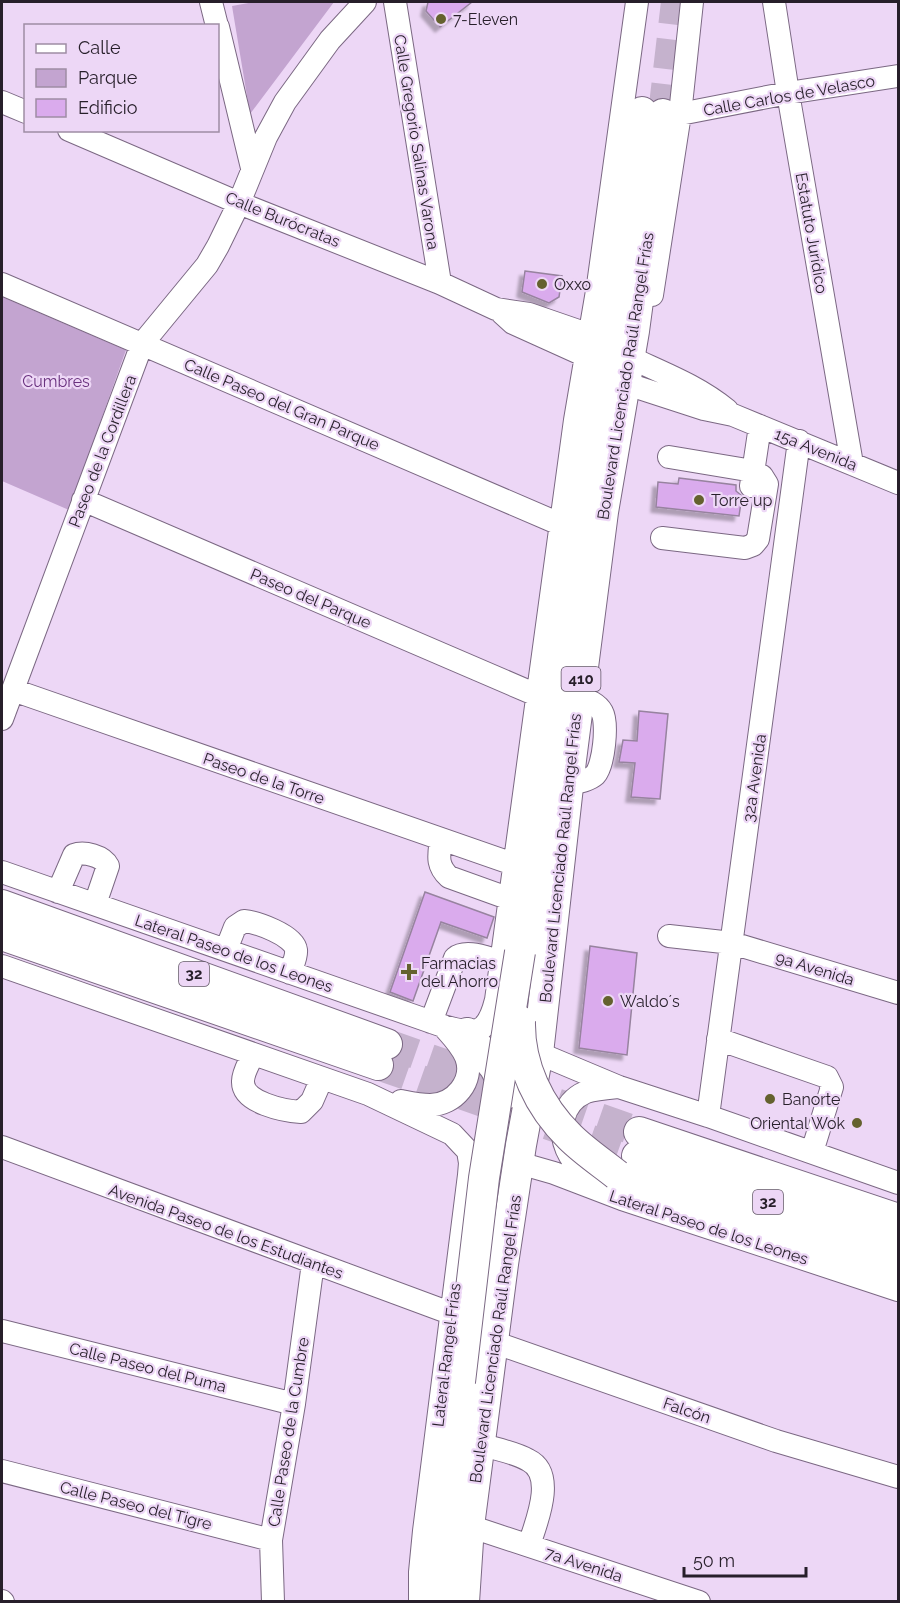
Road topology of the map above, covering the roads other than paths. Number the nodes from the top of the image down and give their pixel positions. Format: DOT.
graph roads {
  1 [pos="211,2"];
  2 [pos="364,2"];
  3 [pos="395,2"];
  4 [pos="637,2"];
  5 [pos="692,2"];
  6 [pos="774,2"];
  7 [pos="216,24"];
  8 [pos="219,34"];
  9 [pos="898,76"];
  10 [pos="788,93"];
  11 [pos="2,102"];
  12 [pos="24,111"];
  13 [pos="662,113"];
  14 [pos="74,132"];
  15 [pos="252,168"];
  16 [pos="240,203"];
  17 [pos="440,283"];
  18 [pos="2,284"];
  19 [pos="598,285"];
  20 [pos="142,344"];
  21 [pos="610,353"];
  22 [pos="760,426"];
  23 [pos="582,432"];
  24 [pos="799,441"];
  25 [pos="669,457"];
  26 [pos="852,464"];
  27 [pos="753,471"];
  28 [pos="898,483"];
  29 [pos="83,500"];
  30 [pos="745,523"];
  31 [pos="562,525"];
  32 [pos="662,538"];
  33 [pos="13,690"];
  34 [pos="539,696"];
  35 [pos="579,697"];
  36 [pos="2,719"];
  37 [pos="570,772"];
  38 [pos="441,839"];
  39 [pos="516,865"];
  40 [pos="2,872"];
  41 [pos="58,892"];
  42 [pos="510,899"];
  43 [pos="95,904"];
  44 [pos="2,905"];
  45 [pos="2,935"];
  46 [pos="669,936"];
  47 [pos="732,943"];
  48 [pos="226,950"];
  49 [pos="510,957"];
  50 [pos="2,966"];
  51 [pos="290,973"];
  52 [pos="898,993"];
  53 [pos="496,1000"];
  54 [pos="544,1001"];
  55 [pos="447,1027"];
  56 [pos="718,1039"];
  57 [pos="538,1053"];
  58 [pos="253,1054"];
  59 [pos="322,1078"];
  60 [pos="619,1087"];
  61 [pos="368,1094"];
  62 [pos="708,1116"];
  63 [pos="2,1147"];
  64 [pos="812,1152"];
  65 [pos="520,1154"];
  66 [pos="629,1166"];
  67 [pos="898,1183"];
  68 [pos="898,1219"];
  69 [pos="898,1248"];
  70 [pos="313,1263"];
  71 [pos="503,1264"];
  72 [pos="456,1265"];
  73 [pos="898,1275"];
  74 [pos="898,1290"];
  75 [pos="450,1314"];
  76 [pos="2,1330"];
  77 [pos="486,1339"];
  78 [pos="294,1404"];
  79 [pos="480,1437"];
  80 [pos="2,1471"];
  81 [pos="898,1477"];
  82 [pos="469,1526"];
  83 [pos="271,1540"];
  84 [pos="529,1545"];
  85 [pos="273,1602"];
  86 [pos="420,1602"];
  87 [pos="439,1602"];
  88 [pos="464,1602"];
  89 [pos="699,1602"];
  1 -- 7 [label="street"];
  2 -- 15 [label="street, Paseo de la Cordillera"];
  3 -- 17 [label="street, Calle Gregorio Salinas Varona"];
  4 -- 19 [label="street"];
  5 -- 13 [label="street"];
  6 -- 10 [label="street, Estatuto Jurídico"];
  8 -- 15 [label="street"];
  9 -- 10 [label="street, Calle Carlos de Velasco"];
  10 -- 13 [label="street, Calle Carlos de Velasco"];
  10 -- 26 [label="street, Estatuto Jurídico"];
  11 -- 12 [label="street"];
  13 -- 21 [label="main road, Boulevard Licenciado Raúl Rangel Frías / 410"];
  13 -- 21 [label="street"];
  14 -- 16 [label="street, Calle Burócratas"];
  15 -- 16 [label="street, Paseo de la Cordillera"];
  16 -- 17 [label="street, Calle Burócratas"];
  16 -- 20 [label="street, Paseo de la Cordillera"];
  17 -- 21 [label="street, Calle Burócratas"];
  18 -- 20 [label="street, Calle Paseo del Gran Parque"];
  19 -- 21 [label="main road"];
  20 -- 29 [label="street, Paseo de la Cordillera"];
  20 -- 31 [label="street, Calle Paseo del Gran Parque"];
  21 -- 22 [label="street, 15a Avenida"];
  21 -- 23 [label="main road, Boulevard Licenciado Raúl Rangel Frías / 410"];
  21 -- 35 [label="main road, Boulevard Licenciado Raúl Rangel Frías / 410"];
  22 -- 24 [label="street, 15a Avenida"];
  22 -- 27 [label="street"];
  23 -- 31 [label="street"];
  23 -- 49 [label="main road, Boulevard Licenciado Raúl Rangel Frías / 410"];
  24 -- 26 [label="street, 15a Avenida"];
  24 -- 47 [label="street, 32a Avenida"];
  25 -- 27 [label="street"];
  26 -- 28 [label="street, 15a Avenida"];
  27 -- 30 [label="street"];
  27 -- 32 [label="street"];
  29 -- 33 [label="street, Paseo de la Cordillera"];
  29 -- 34 [label="street, Paseo del Parque"];
  31 -- 34 [label="street"];
  33 -- 36 [label="street, Paseo de la Cordillera"];
  33 -- 38 [label="street, Paseo de la Torre"];
  34 -- 39 [label="street"];
  35 -- 37 [label="main road, Boulevard Licenciado Raúl Rangel Frías / 410"];
  35 -- 37 [label="street"];
  37 -- 54 [label="main road, Boulevard Licenciado Raúl Rangel Frías / 410"];
  38 -- 39 [label="street, Paseo de la Torre"];
  38 -- 42 [label="street"];
  39 -- 42 [label="street"];
  40 -- 41 [label="street, Lateral Paseo de los Leones"];
  41 -- 43 [label="street, Lateral Paseo de los Leones"];
  41 -- 43 [label="street"];
  42 -- 49 [label="street"];
  43 -- 48 [label="street, Lateral Paseo de los Leones"];
  44 -- 45 [label="main road, 32"];
  46 -- 47 [label="street, 9a Avenida"];
  47 -- 52 [label="street, 9a Avenida"];
  47 -- 56 [label="street, 32a Avenida"];
  48 -- 51 [label="street, Lateral Paseo de los Leones"];
  48 -- 51 [label="street"];
  49 -- 53 [label="street"];
  49 -- 55 [label="street"];
  49 -- 66 [label="main road, bridge"];
  49 -- 87 [label="main road, Boulevard Licenciado Raúl Rangel Frías / 410, bridge"];
  50 -- 58 [label="street"];
  51 -- 55 [label="street, Lateral Paseo de los Leones"];
  53 -- 54 [label="main road"];
  53 -- 55 [label="street"];
  54 -- 57 [label="main road, Boulevard Licenciado Raúl Rangel Frías / 410"];
  55 -- 61 [label="street"];
  55 -- 65 [label="main road"];
  56 -- 62 [label="street, 32a Avenida"];
  56 -- 64 [label="street"];
  57 -- 60 [label="street"];
  57 -- 65 [label="main road, Boulevard Licenciado Raúl Rangel Frías / 410"];
  58 -- 59 [label="street"];
  58 -- 59 [label="street"];
  59 -- 61 [label="street"];
  60 -- 62 [label="street"];
  60 -- 66 [label="street"];
  61 -- 72 [label="street, Lateral Rangel Frías"];
  62 -- 64 [label="street"];
  63 -- 70 [label="street, Avenida Paseo de los Estudiantes"];
  64 -- 67 [label="street"];
  65 -- 66 [label="street, Lateral Paseo de los Leones"];
  65 -- 71 [label="main road, Boulevard Licenciado Raúl Rangel Frías / 410"];
  66 -- 68 [label="main road, 32"];
  66 -- 69 [label="main road, 32"];
  66 -- 73 [label="main road"];
  66 -- 74 [label="street, Lateral Paseo de los Leones"];
  70 -- 75 [label="street, Avenida Paseo de los Estudiantes"];
  70 -- 78 [label="street, Calle Paseo de la Cumbre"];
  71 -- 72 [label="main road"];
  71 -- 77 [label="main road, Boulevard Licenciado Raúl Rangel Frías / 410"];
  72 -- 75 [label="street, Lateral Rangel Frías"];
  75 -- 77 [label="main road"];
  75 -- 86 [label="street, Lateral Rangel Frías"];
  76 -- 78 [label="street, Calle Paseo del Puma"];
  77 -- 79 [label="main road, Boulevard Licenciado Raúl Rangel Frías"];
  77 -- 81 [label="street, Falcón"];
  78 -- 83 [label="street, Calle Paseo de la Cumbre"];
  79 -- 82 [label="main road, Boulevard Licenciado Raúl Rangel Frías"];
  79 -- 84 [label="street"];
  80 -- 83 [label="street, Calle Paseo del Tigre"];
  82 -- 84 [label="street, 7a Avenida"];
  82 -- 88 [label="main road, Boulevard Licenciado Raúl Rangel Frías"];
  83 -- 85 [label="street, Calle Paseo de la Cumbre"];
  84 -- 89 [label="street, 7a Avenida"];
}
